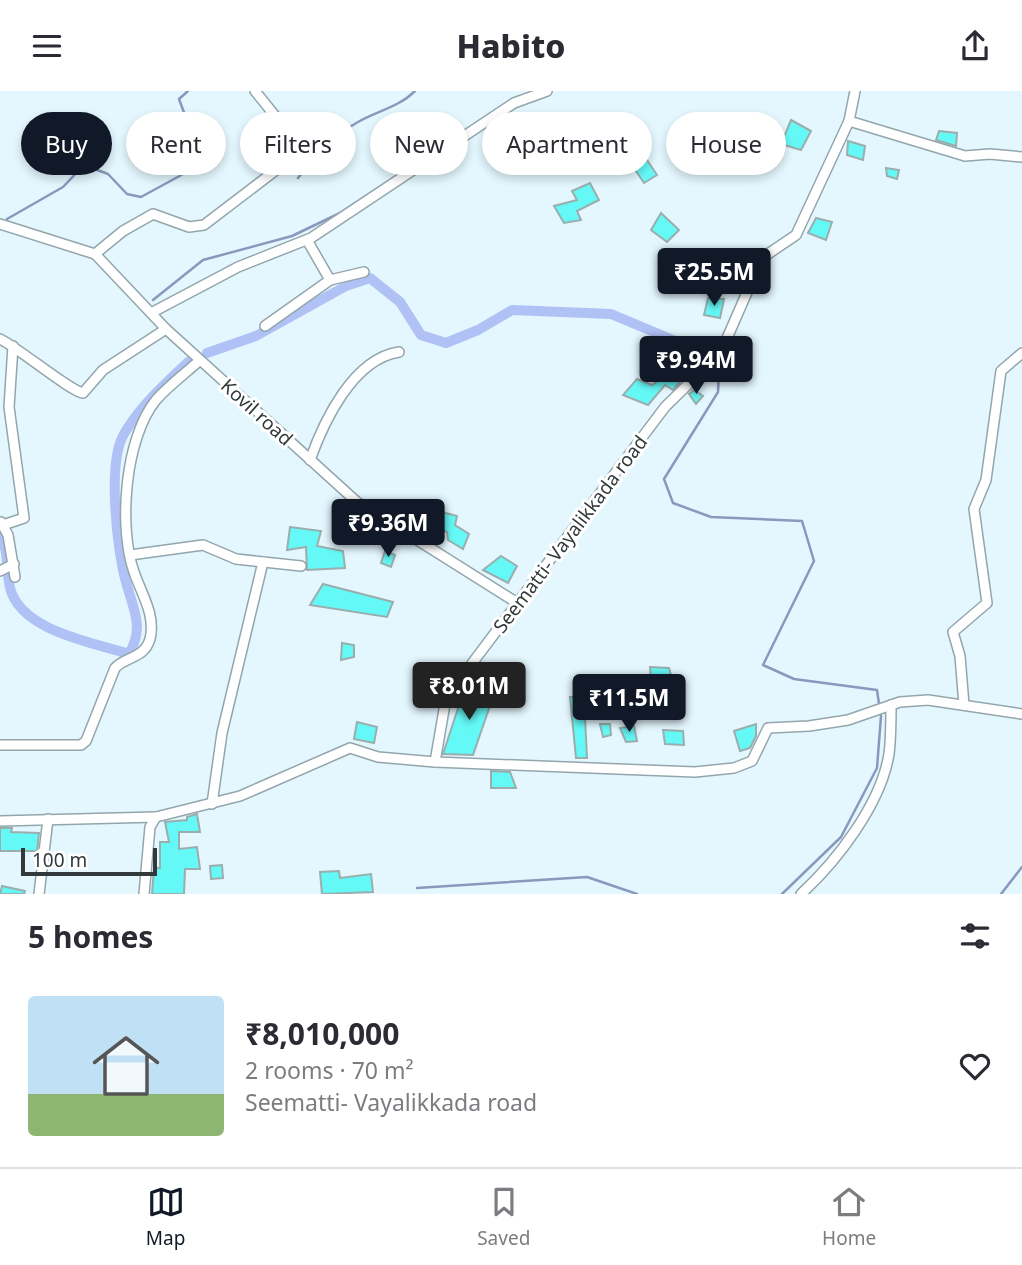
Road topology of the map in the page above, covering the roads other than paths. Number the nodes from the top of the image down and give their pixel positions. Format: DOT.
graph roads {
  1 [pos="547,91"];
  2 [pos="855,91"];
  3 [pos="257,92"];
  4 [pos="849,121"];
  5 [pos="1022,157"];
  6 [pos="5,226"];
  7 [pos="0,235"];
  8 [pos="307,240"];
  9 [pos="95,254"];
  10 [pos="364,272"];
  11 [pos="330,280"];
  12 [pos="151,313"];
  13 [pos="265,327"];
  14 [pos="166,329"];
  15 [pos="0,339"];
  16 [pos="13,346"];
  17 [pos="399,352"];
  18 [pos="1022,353"];
  19 [pos="200,360"];
  20 [pos="310,460"];
  21 [pos="2,523"];
  22 [pos="130,555"];
  23 [pos="263,562"];
  24 [pos="13,564"];
  25 [pos="301,566"];
  26 [pos="0,571"];
  27 [pos="15,577"];
  28 [pos="519,604"];
  29 [pos="891,705"];
  30 [pos="964,705"];
  31 [pos="1022,714"];
  32 [pos="0,745"];
  33 [pos="435,762"];
  34 [pos="212,804"];
  35 [pos="156,817"];
  36 [pos="48,819"];
  37 [pos="0,821"];
  38 [pos="38,894"];
  39 [pos="144,894"];
  40 [pos="801,894"];
  1 -- 8 [label="street"];
  2 -- 4 [label="street, Seematti- Vayalikkada road"];
  3 -- 9 [label="street"];
  4 -- 5 [label="street"];
  4 -- 28 [label="street, Seematti- Vayalikkada road"];
  6 -- 7 [label="street"];
  6 -- 9 [label="street, Kovil road"];
  8 -- 11 [label="street"];
  8 -- 12 [label="street"];
  9 -- 12 [label="street, Kovil road"];
  10 -- 11 [label="street"];
  11 -- 13 [label="street"];
  12 -- 14 [label="street, Kovil road"];
  14 -- 16 [label="street"];
  14 -- 19 [label="street, Kovil road"];
  15 -- 16 [label="street"];
  16 -- 21 [label="street"];
  17 -- 20 [label="street"];
  18 -- 30 [label="street"];
  19 -- 20 [label="street, Kovil road"];
  19 -- 22 [label="street"];
  20 -- 28 [label="street, Kovil road"];
  21 -- 24 [label="street"];
  22 -- 23 [label="street"];
  22 -- 32 [label="street"];
  23 -- 25 [label="street"];
  23 -- 34 [label="street"];
  24 -- 26 [label="street"];
  24 -- 27 [label="street"];
  28 -- 33 [label="street, Seematti- Vayalikkada road"];
  29 -- 30 [label="street"];
  29 -- 33 [label="street"];
  29 -- 40 [label="street"];
  30 -- 31 [label="street"];
  33 -- 34 [label="street"];
  34 -- 35 [label="street"];
  35 -- 36 [label="street"];
  35 -- 39 [label="street"];
  36 -- 37 [label="street"];
  36 -- 38 [label="street"];
}
